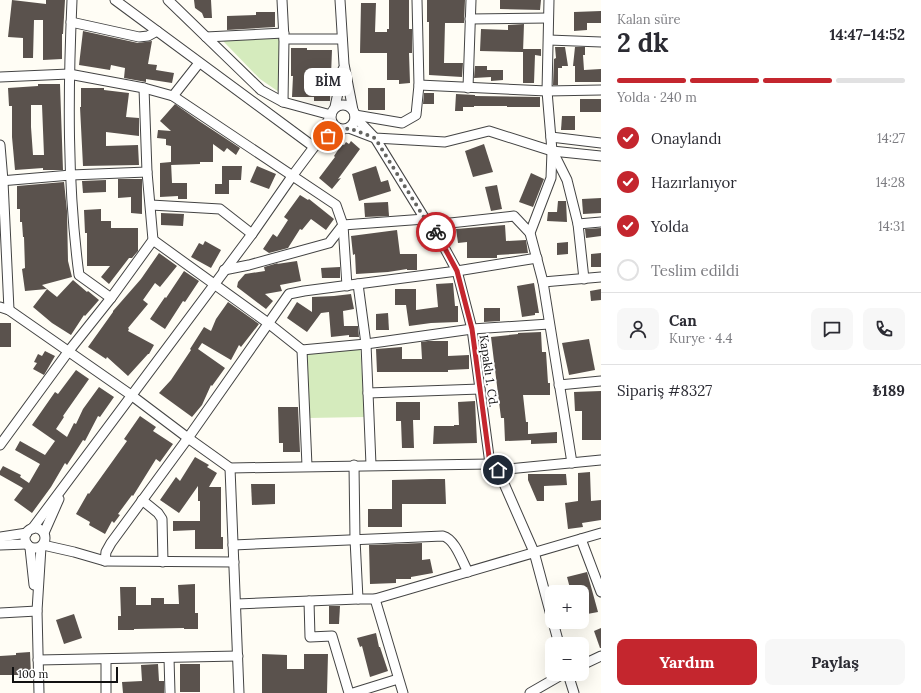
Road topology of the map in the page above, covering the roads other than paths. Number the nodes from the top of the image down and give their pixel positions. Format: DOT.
graph roads {
  1 [pos="72,0"];
  2 [pos="115,0"];
  3 [pos="168,0"];
  4 [pos="282,0"];
  5 [pos="340,0"];
  6 [pos="417,0"];
  7 [pos="471,0"];
  8 [pos="549,0"];
  9 [pos="548,18"];
  10 [pos="470,19"];
  11 [pos="71,22"];
  12 [pos="157,31"];
  13 [pos="284,36"];
  14 [pos="206,37"];
  15 [pos="342,39"];
  16 [pos="549,40"];
  17 [pos="601,42"];
  18 [pos="200,63"];
  19 [pos="344,64"];
  20 [pos="69,74"];
  21 [pos="0,77"];
  22 [pos="419,85"];
  23 [pos="144,88"];
  24 [pos="468,88"];
  25 [pos="601,90"];
  26 [pos="547,91"];
  27 [pos="173,96"];
  28 [pos="283,102"];
  29 [pos="332,113"];
  30 [pos="355,114"];
  31 [pos="349,128"];
  32 [pos="339,129"];
  33 [pos="551,137"];
  34 [pos="375,138"];
  35 [pos="601,143"];
  36 [pos="0,145"];
  37 [pos="315,145"];
  38 [pos="552,151"];
  39 [pos="601,156"];
  40 [pos="147,172"];
  41 [pos="71,175"];
  42 [pos="293,175"];
  43 [pos="2,181"];
  44 [pos="151,205"];
  45 [pos="429,222"];
  46 [pos="601,222"];
  47 [pos="578,224"];
  48 [pos="343,225"];
  49 [pos="530,233"];
  50 [pos="252,234"];
  51 [pos="153,240"];
  52 [pos="537,258"];
  53 [pos="224,270"];
  54 [pos="457,271"];
  55 [pos="601,277"];
  56 [pos="584,279"];
  57 [pos="543,282"];
  58 [pos="214,284"];
  59 [pos="358,284"];
  60 [pos="347,286"];
  61 [pos="111,298"];
  62 [pos="3,309"];
  63 [pos="268,323"];
  64 [pos="549,324"];
  65 [pos="472,329"];
  66 [pos="366,344"];
  67 [pos="302,350"];
  68 [pos="68,352"];
  69 [pos="601,382"];
  70 [pos="559,385"];
  71 [pos="480,389"];
  72 [pos="368,393"];
  73 [pos="131,395"];
  74 [pos="188,438"];
  75 [pos="0,445"];
  76 [pos="601,460"];
  77 [pos="572,463"];
  78 [pos="490,464"];
  79 [pos="354,465"];
  80 [pos="371,465"];
  81 [pos="307,466"];
  82 [pos="230,468"];
  83 [pos="498,470"];
  84 [pos="65,485"];
  85 [pos="142,500"];
  86 [pos="29,531"];
  87 [pos="601,533"];
  88 [pos="0,537"];
  89 [pos="355,539"];
  90 [pos="581,539"];
  91 [pos="44,541"];
  92 [pos="0,545"];
  93 [pos="233,545"];
  94 [pos="28,546"];
  95 [pos="534,552"];
  96 [pos="105,561"];
  97 [pos="163,562"];
  98 [pos="234,562"];
  99 [pos="468,572"];
  100 [pos="601,592"];
  101 [pos="545,594"];
  102 [pos="358,599"];
  103 [pos="375,599"];
  104 [pos="309,601"];
  105 [pos="236,604"];
  106 [pos="37,611"];
  107 [pos="0,613"];
  108 [pos="238,656"];
  109 [pos="601,656"];
  110 [pos="169,658"];
  111 [pos="38,660"];
  112 [pos="106,660"];
  113 [pos="589,662"];
  114 [pos="398,679"];
  115 [pos="551,681"];
  116 [pos="570,681"];
  117 [pos="39,693"];
  118 [pos="106,693"];
  119 [pos="170,693"];
  120 [pos="240,693"];
  121 [pos="349,693"];
  122 [pos="353,693"];
  123 [pos="403,693"];
  124 [pos="530,693"];
  125 [pos="574,693"];
  1 -- 11 [label="street"];
  2 -- 12 [label="street"];
  3 -- 14 [label="street"];
  4 -- 13 [label="street"];
  5 -- 15 [label="street"];
  6 -- 22 [label="street"];
  7 -- 10 [label="street"];
  8 -- 9 [label="street"];
  9 -- 10 [label="street"];
  9 -- 16 [label="street"];
  10 -- 24 [label="street"];
  11 -- 12 [label="street"];
  11 -- 20 [label="street"];
  12 -- 18 [label="street"];
  13 -- 14 [label="street"];
  13 -- 15 [label="street"];
  13 -- 28 [label="street"];
  14 -- 28 [label="street"];
  15 -- 19 [label="street"];
  16 -- 17 [label="street"];
  16 -- 26 [label="street"];
  18 -- 27 [label="street"];
  18 -- 37 [label="street"];
  19 -- 29 [label="street"];
  19 -- 30 [label="street"];
  20 -- 21 [label="street"];
  20 -- 23 [label="street"];
  20 -- 41 [label="street"];
  22 -- 24 [label="street"];
  22 -- 30 [label="street"];
  23 -- 27 [label="street"];
  23 -- 40 [label="street"];
  24 -- 26 [label="street"];
  25 -- 26 [label="street"];
  26 -- 33 [label="street"];
  27 -- 42 [label="street"];
  28 -- 29 [label="street"];
  29 -- 30 [label="street"];
  29 -- 32 [label="street"];
  29 -- 37 [label="street"];
  30 -- 31 [label="street"];
  30 -- 34 [label="street, Kapaklı 1. Cd."];
  31 -- 32 [label="street"];
  31 -- 34 [label="street"];
  32 -- 37 [label="street"];
  33 -- 35 [label="street"];
  33 -- 38 [label="street"];
  34 -- 38 [label="street"];
  34 -- 45 [label="street, Kapaklı 1. Cd."];
  36 -- 43 [label="street"];
  37 -- 42 [label="street"];
  38 -- 39 [label="street"];
  38 -- 47 [label="street"];
  38 -- 49 [label="street"];
  40 -- 41 [label="street"];
  40 -- 44 [label="street"];
  41 -- 43 [label="street"];
  41 -- 61 [label="street"];
  42 -- 48 [label="street"];
  42 -- 50 [label="street"];
  43 -- 62 [label="street"];
  44 -- 50 [label="street"];
  44 -- 51 [label="street"];
  45 -- 48 [label="street"];
  45 -- 49 [label="street"];
  45 -- 54 [label="street, Kapaklı 1. Cd."];
  46 -- 47 [label="street"];
  47 -- 56 [label="street"];
  48 -- 53 [label="street"];
  48 -- 60 [label="street"];
  49 -- 52 [label="street"];
  50 -- 53 [label="street"];
  51 -- 58 [label="street"];
  51 -- 61 [label="street"];
  52 -- 54 [label="street"];
  52 -- 57 [label="street"];
  53 -- 58 [label="street"];
  54 -- 59 [label="street"];
  54 -- 65 [label="street, Kapaklı 1. Cd."];
  55 -- 56 [label="street"];
  56 -- 57 [label="street"];
  57 -- 64 [label="street"];
  58 -- 63 [label="street"];
  58 -- 73 [label="street"];
  59 -- 60 [label="street"];
  59 -- 66 [label="street"];
  60 -- 63 [label="street"];
  61 -- 68 [label="street"];
  62 -- 68 [label="street"];
  63 -- 67 [label="street"];
  63 -- 74 [label="street"];
  64 -- 65 [label="street"];
  64 -- 70 [label="street"];
  65 -- 66 [label="street"];
  65 -- 71 [label="street, Kapaklı 1. Cd."];
  66 -- 67 [label="street"];
  66 -- 72 [label="street"];
  67 -- 81 [label="street"];
  68 -- 73 [label="street"];
  68 -- 75 [label="street"];
  69 -- 70 [label="street"];
  70 -- 77 [label="street"];
  71 -- 72 [label="street"];
  71 -- 78 [label="street, Kapaklı 1. Cd."];
  72 -- 80 [label="street"];
  73 -- 74 [label="street"];
  73 -- 84 [label="street"];
  74 -- 82 [label="street"];
  74 -- 85 [label="street"];
  76 -- 77 [label="street"];
  77 -- 83 [label="street"];
  78 -- 80 [label="street"];
  78 -- 83 [label="street"];
  79 -- 80 [label="street"];
  79 -- 81 [label="street"];
  79 -- 89 [label="street"];
  81 -- 82 [label="street"];
  82 -- 93 [label="street"];
  83 -- 95 [label="street"];
  84 -- 86 [label="street"];
  84 -- 91 [label="street"];
  85 -- 96 [label="street"];
  85 -- 97 [label="street"];
  86 -- 88 [label="street"];
  86 -- 91 [label="street"];
  86 -- 94 [label="street"];
  87 -- 90 [label="street"];
  89 -- 93 [label="street"];
  89 -- 99 [label="street"];
  89 -- 102 [label="street"];
  90 -- 95 [label="street"];
  90 -- 100 [label="street"];
  91 -- 94 [label="street"];
  91 -- 96 [label="street"];
  91 -- 106 [label="street"];
  92 -- 94 [label="street"];
  93 -- 98 [label="street"];
  94 -- 106 [label="street"];
  95 -- 99 [label="street"];
  95 -- 101 [label="street"];
  96 -- 97 [label="street"];
  97 -- 98 [label="street"];
  98 -- 105 [label="street"];
  99 -- 103 [label="street"];
  102 -- 103 [label="street"];
  102 -- 104 [label="street"];
  103 -- 114 [label="street"];
  104 -- 105 [label="street"];
  104 -- 121 [label="street"];
  105 -- 108 [label="street"];
  106 -- 107 [label="street"];
  106 -- 111 [label="street"];
  108 -- 110 [label="street"];
  108 -- 120 [label="street"];
  109 -- 113 [label="street"];
  110 -- 112 [label="street"];
  110 -- 119 [label="street"];
  111 -- 112 [label="street"];
  111 -- 117 [label="street"];
  112 -- 118 [label="street"];
  114 -- 122 [label="street"];
  114 -- 123 [label="street"];
  115 -- 124 [label="street"];
  116 -- 125 [label="street"];
}
